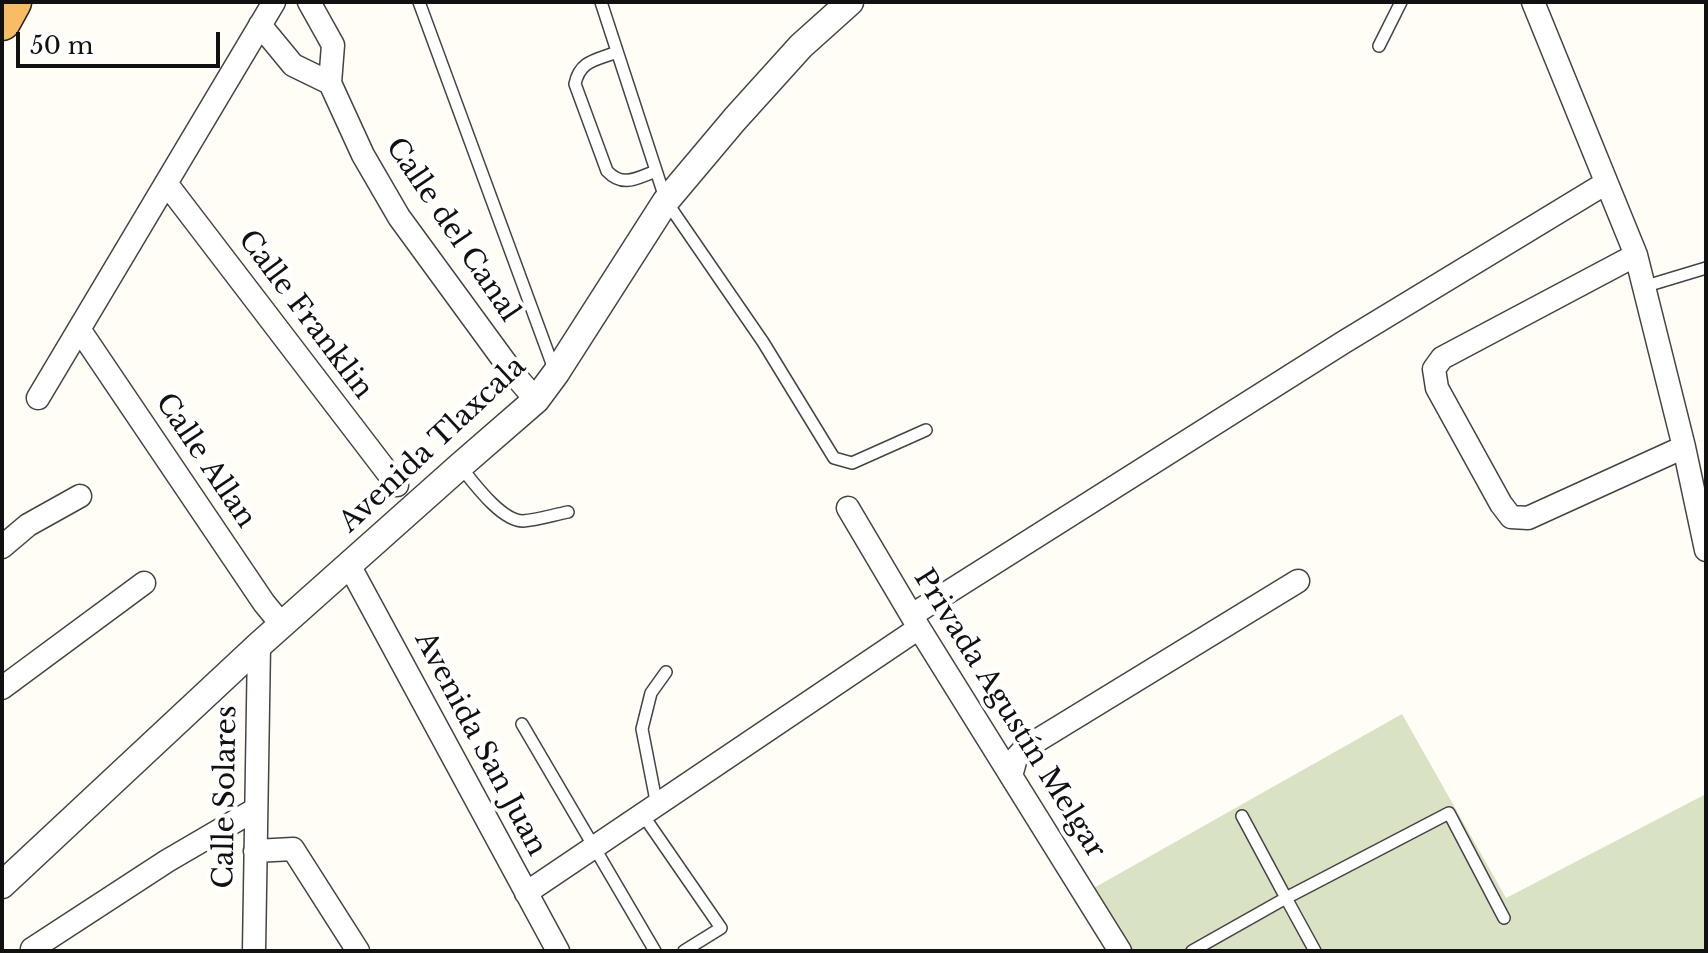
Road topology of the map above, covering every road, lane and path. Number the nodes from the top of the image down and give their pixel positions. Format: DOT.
graph roads {
  1 [pos="13,2"];
  2 [pos="274,2"];
  3 [pos="309,2"];
  4 [pos="419,2"];
  5 [pos="601,2"];
  6 [pos="850,2"];
  7 [pos="1401,2"];
  8 [pos="1533,2"];
  9 [pos="2,22"];
  10 [pos="260,25"];
  11 [pos="1379,46"];
  12 [pos="617,52"];
  13 [pos="330,83"];
  14 [pos="656,171"];
  15 [pos="166,183"];
  16 [pos="1606,183"];
  17 [pos="666,201"];
  18 [pos="1636,255"];
  19 [pos="1706,268"];
  20 [pos="1643,287"];
  21 [pos="79,329"];
  22 [pos="556,373"];
  23 [pos="38,398"];
  24 [pos="536,400"];
  25 [pos="926,430"];
  26 [pos="1684,447"];
  27 [pos="460,466"];
  28 [pos="397,485"];
  29 [pos="80,496"];
  30 [pos="848,508"];
  31 [pos="568,512"];
  32 [pos="2,547"];
  33 [pos="1706,550"];
  34 [pos="349,565"];
  35 [pos="1298,581"];
  36 [pos="144,583"];
  37 [pos="916,622"];
  38 [pos="282,625"];
  39 [pos="259,645"];
  40 [pos="666,672"];
  41 [pos="2,688"];
  42 [pos="522,724"];
  43 [pos="1011,776"];
  44 [pos="256,809"];
  45 [pos="650,810"];
  46 [pos="1242,816"];
  47 [pos="594,848"];
  48 [pos="255,851"];
  49 [pos="2,885"];
  50 [pos="526,893"];
  51 [pos="1286,898"];
  52 [pos="1504,918"];
  53 [pos="32,949"];
  54 [pos="254,951"];
  55 [pos="358,951"];
  56 [pos="558,951"];
  57 [pos="655,951"];
  58 [pos="684,951"];
  59 [pos="1120,951"];
  60 [pos="1192,951"];
  61 [pos="1315,951"];
  1 -- 9 [label="highway"];
  2 -- 10 [label="street"];
  3 -- 13 [label="street"];
  4 -- 22 [label="lane"];
  5 -- 12 [label="lane"];
  6 -- 17 [label="street, Avenida Tlaxcala"];
  7 -- 11 [label="lane"];
  8 -- 16 [label="street"];
  10 -- 13 [label="street"];
  10 -- 15 [label="street"];
  12 -- 14 [label="lane"];
  12 -- 14 [label="lane"];
  13 -- 24 [label="street, Calle del Canal"];
  14 -- 17 [label="lane"];
  15 -- 21 [label="street"];
  15 -- 28 [label="street, Calle Franklin"];
  16 -- 18 [label="street"];
  16 -- 37 [label="street"];
  17 -- 22 [label="street, Avenida Tlaxcala"];
  17 -- 25 [label="lane"];
  18 -- 20 [label="street"];
  18 -- 26 [label="street"];
  19 -- 20 [label="lane"];
  20 -- 26 [label="street"];
  21 -- 23 [label="street"];
  21 -- 38 [label="street, Calle Allan"];
  22 -- 24 [label="street, Avenida Tlaxcala"];
  24 -- 27 [label="street, Avenida Tlaxcala"];
  26 -- 33 [label="street"];
  27 -- 31 [label="lane"];
  27 -- 34 [label="street, Avenida Tlaxcala"];
  29 -- 32 [label="street"];
  30 -- 37 [label="street, Privada Agustín Melgar"];
  34 -- 38 [label="street, Avenida Tlaxcala"];
  34 -- 50 [label="street, Avenida San Juan"];
  35 -- 43 [label="street"];
  36 -- 41 [label="street"];
  37 -- 43 [label="street, Privada Agustín Melgar"];
  37 -- 45 [label="street"];
  38 -- 39 [label="street, Avenida Tlaxcala"];
  39 -- 44 [label="street, Calle Solares"];
  39 -- 49 [label="street, Avenida Tlaxcala"];
  40 -- 45 [label="lane"];
  42 -- 47 [label="lane"];
  43 -- 59 [label="street, Privada Agustín Melgar"];
  44 -- 48 [label="street, Calle Solares"];
  44 -- 53 [label="street"];
  45 -- 47 [label="street"];
  45 -- 58 [label="lane"];
  46 -- 51 [label="lane"];
  47 -- 50 [label="street"];
  47 -- 57 [label="lane"];
  48 -- 54 [label="street, Calle Solares"];
  48 -- 55 [label="street"];
  50 -- 56 [label="street, Avenida San Juan"];
  51 -- 52 [label="lane"];
  51 -- 60 [label="lane"];
  51 -- 61 [label="lane"];
}
